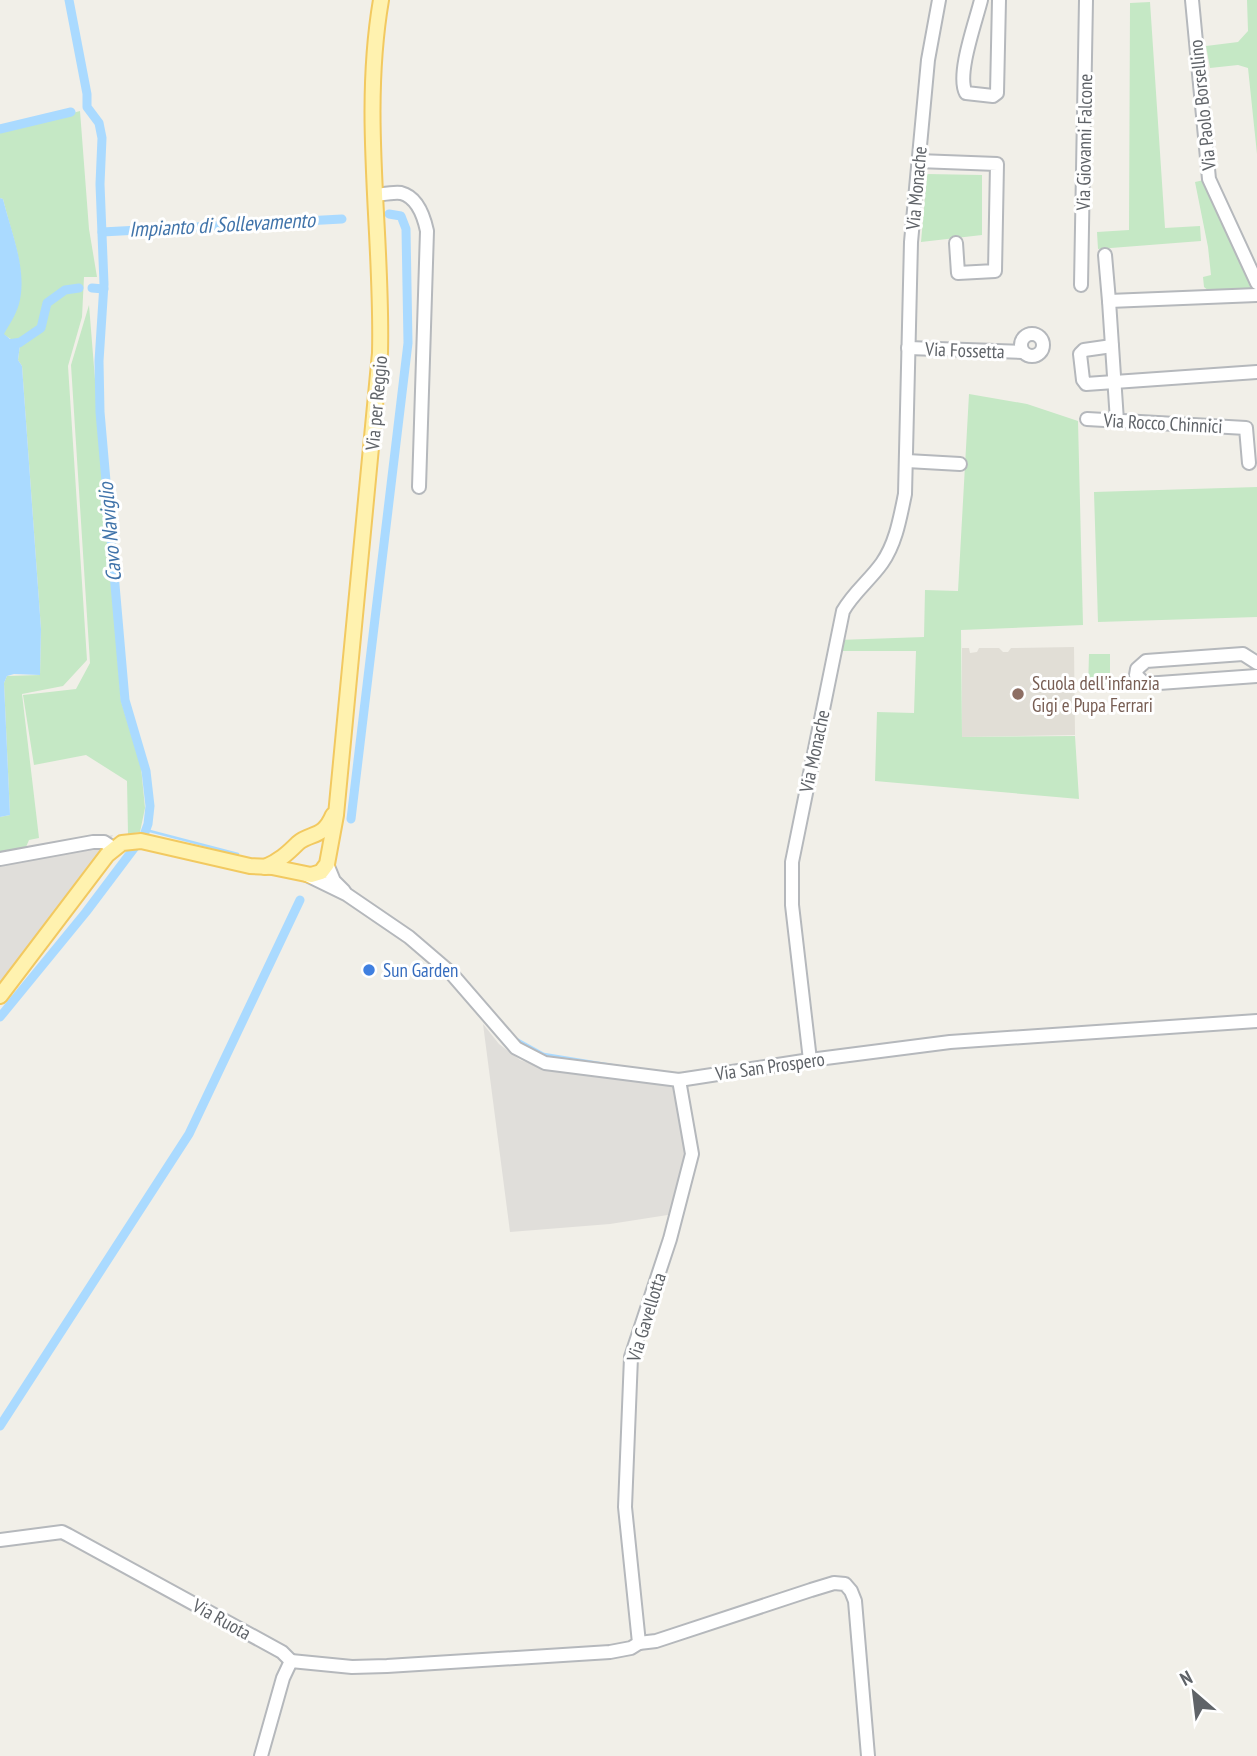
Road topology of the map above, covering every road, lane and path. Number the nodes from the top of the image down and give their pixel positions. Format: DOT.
graph roads {
  1 [pos="381,0"];
  2 [pos="939,0"];
  3 [pos="981,0"];
  4 [pos="999,0"];
  5 [pos="1087,0"];
  6 [pos="1192,0"];
  7 [pos="918,161"];
  8 [pos="377,195"];
  9 [pos="956,243"];
  10 [pos="1105,256"];
  11 [pos="1257,283"];
  12 [pos="1082,285"];
  13 [pos="1257,295"];
  14 [pos="1109,301"];
  15 [pos="1112,346"];
  16 [pos="908,348"];
  17 [pos="1023,352"];
  18 [pos="1257,372"];
  19 [pos="1115,382"];
  20 [pos="1087,419"];
  21 [pos="1117,421"];
  22 [pos="906,461"];
  23 [pos="1249,463"];
  24 [pos="960,464"];
  25 [pos="419,487"];
  26 [pos="1257,663"];
  27 [pos="1257,676"];
  28 [pos="336,806"];
  29 [pos="311,839"];
  30 [pos="120,845"];
  31 [pos="294,849"];
  32 [pos="0,859"];
  33 [pos="328,859"];
  34 [pos="264,867"];
  35 [pos="302,873"];
  36 [pos="346,894"];
  37 [pos="0,996"];
  38 [pos="1257,1021"];
  39 [pos="810,1060"];
  40 [pos="679,1080"];
  41 [pos="0,1540"];
  42 [pos="639,1643"];
  43 [pos="291,1661"];
  44 [pos="261,1756"];
  45 [pos="868,1756"];
  1 -- 8 [label="main road, Via per Reggio"];
  2 -- 7 [label="street, Via Monache"];
  3 -- 4 [label="street"];
  5 -- 12 [label="street, Via Giovanni Falcone"];
  6 -- 11 [label="street, Via Paolo Borsellino"];
  7 -- 9 [label="street"];
  7 -- 16 [label="street, Via Monache"];
  8 -- 25 [label="street"];
  8 -- 28 [label="main road, Via per Reggio"];
  10 -- 14 [label="street"];
  13 -- 14 [label="street"];
  14 -- 15 [label="street"];
  15 -- 19 [label="street"];
  15 -- 19 [label="street"];
  16 -- 17 [label="street, Via Fossetta"];
  16 -- 22 [label="street, Via Monache"];
  18 -- 19 [label="street"];
  19 -- 21 [label="street"];
  20 -- 21 [label="street, Via Rocco Chinnici"];
  21 -- 23 [label="street, Via Rocco Chinnici"];
  22 -- 24 [label="street"];
  22 -- 39 [label="street, Via Monache"];
  26 -- 27 [label="street"];
  28 -- 29 [label="main road, Via per Reggio"];
  28 -- 33 [label="main road, Via per Reggio"];
  29 -- 31 [label="main road, Via per Reggio"];
  29 -- 33 [label="main road"];
  30 -- 32 [label="street"];
  30 -- 34 [label="main road"];
  30 -- 37 [label="main road"];
  31 -- 34 [label="main road, Via per Reggio"];
  31 -- 35 [label="main road"];
  33 -- 35 [label="main road"];
  33 -- 36 [label="street, Via San Prospero"];
  34 -- 35 [label="main road"];
  35 -- 36 [label="street, Via San Prospero"];
  36 -- 40 [label="street, Via San Prospero"];
  38 -- 39 [label="street, Via San Prospero"];
  39 -- 40 [label="street, Via San Prospero"];
  40 -- 42 [label="street, Via Gavellotta"];
  41 -- 43 [label="street, Via Ruota"];
  42 -- 43 [label="street"];
  42 -- 45 [label="street"];
  43 -- 44 [label="street"];
}
